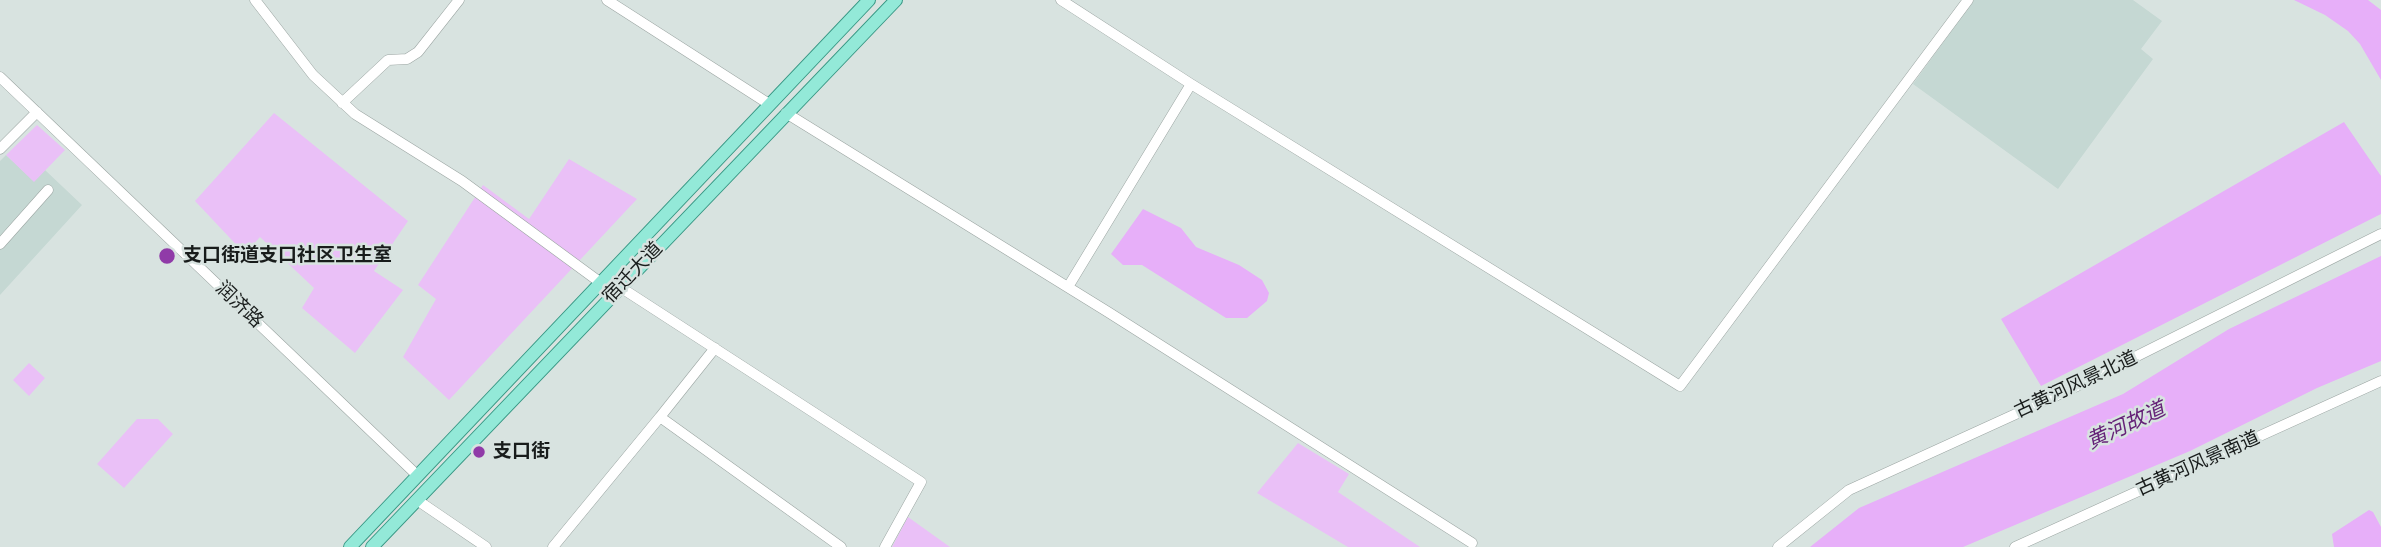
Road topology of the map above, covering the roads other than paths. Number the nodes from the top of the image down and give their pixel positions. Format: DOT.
graph roads {
  1 [pos="255,0"];
  2 [pos="459,0"];
  3 [pos="607,0"];
  4 [pos="869,0"];
  5 [pos="895,0"];
  6 [pos="1061,0"];
  7 [pos="1968,0"];
  8 [pos="0,77"];
  9 [pos="1191,84"];
  10 [pos="342,103"];
  11 [pos="769,104"];
  12 [pos="37,112"];
  13 [pos="786,113"];
  14 [pos="0,149"];
  15 [pos="48,190"];
  16 [pos="2381,234"];
  17 [pos="0,244"];
  18 [pos="601,283"];
  19 [pos="1068,287"];
  20 [pos="620,288"];
  21 [pos="715,348"];
  22 [pos="2381,381"];
  23 [pos="660,416"];
  24 [pos="418,476"];
  25 [pos="417,500"];
  26 [pos="1472,543"];
  27 [pos="350,547"];
  28 [pos="372,547"];
  29 [pos="486,547"];
  30 [pos="553,547"];
  31 [pos="841,547"];
  32 [pos="885,547"];
  33 [pos="1778,547"];
  34 [pos="2015,547"];
  1 -- 10 [label="street"];
  2 -- 10 [label="street"];
  3 -- 11 [label="street"];
  4 -- 11 [label="main road, 宿迁大道"];
  5 -- 13 [label="main road, 宿迁大道"];
  6 -- 9 [label="street"];
  7 -- 9 [label="street"];
  8 -- 12 [label="street, 润济路"];
  9 -- 19 [label="street"];
  10 -- 18 [label="street"];
  11 -- 18 [label="main road, 宿迁大道"];
  12 -- 14 [label="street"];
  12 -- 24 [label="street, 润济路"];
  13 -- 19 [label="street"];
  13 -- 20 [label="main road, 宿迁大道"];
  15 -- 17 [label="street"];
  16 -- 33 [label="street, 古黄河风景北道"];
  18 -- 24 [label="main road, 宿迁大道"];
  19 -- 26 [label="street"];
  20 -- 21 [label="street"];
  20 -- 25 [label="main road, 宿迁大道"];
  21 -- 23 [label="street"];
  21 -- 32 [label="street"];
  22 -- 34 [label="street, 古黄河风景南道"];
  23 -- 30 [label="street"];
  23 -- 31 [label="street"];
  24 -- 27 [label="main road, 宿迁大道"];
  25 -- 28 [label="main road, 宿迁大道"];
  25 -- 29 [label="street"];
}
